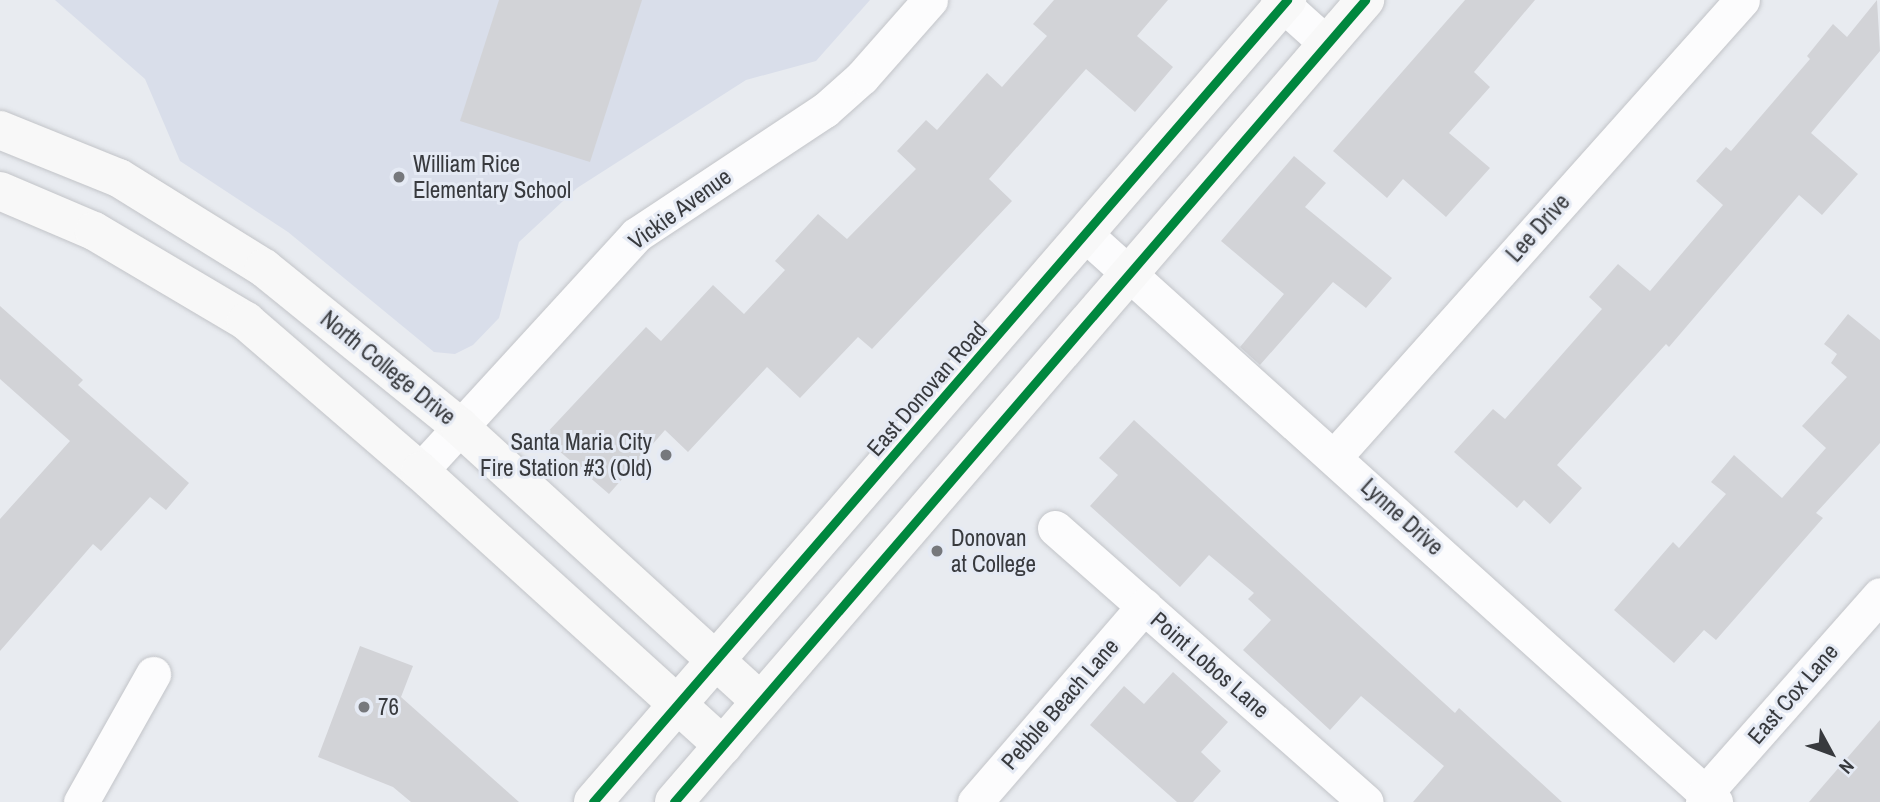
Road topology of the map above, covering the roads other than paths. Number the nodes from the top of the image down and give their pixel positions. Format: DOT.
graph roads {
  1 [pos="930,0"];
  2 [pos="1364,0"];
  3 [pos="1742,0"];
  4 [pos="1283,2"];
  5 [pos="1326,43"];
  6 [pos="0,130"];
  7 [pos="0,191"];
  8 [pos="1086,235"];
  9 [pos="1128,271"];
  10 [pos="460,427"];
  11 [pos="1335,456"];
  12 [pos="420,471"];
  13 [pos="1055,527"];
  14 [pos="1880,595"];
  15 [pos="1144,606"];
  16 [pos="716,662"];
  17 [pos="153,674"];
  18 [pos="760,701"];
  19 [pos="678,705"];
  20 [pos="723,746"];
  21 [pos="1701,800"];
  22 [pos="81,802"];
  23 [pos="593,802"];
  24 [pos="674,802"];
  25 [pos="975,802"];
  26 [pos="1366,802"];
  1 -- 10 [label="street, Vickie Avenue"];
  2 -- 5 [label="main road"];
  3 -- 11 [label="street, Lee Drive"];
  4 -- 5 [label="street"];
  4 -- 8 [label="main road, East Donovan Road"];
  5 -- 9 [label="main road"];
  6 -- 10 [label="main road, North College Drive"];
  7 -- 12 [label="main road"];
  8 -- 9 [label="street, Lynne Drive"];
  8 -- 16 [label="main road, East Donovan Road"];
  9 -- 11 [label="street, Lynne Drive"];
  9 -- 18 [label="main road"];
  10 -- 12 [label="street, Vickie Avenue"];
  10 -- 16 [label="main road, North College Drive"];
  11 -- 21 [label="street, Lynne Drive"];
  12 -- 19 [label="main road"];
  13 -- 15 [label="street, Point Lobos Lane"];
  14 -- 21 [label="street, East Cox Lane"];
  15 -- 25 [label="street, Pebble Beach Lane"];
  15 -- 26 [label="street, Point Lobos Lane"];
  16 -- 18 [label="main road, North College Drive"];
  16 -- 19 [label="main road, East Donovan Road"];
  17 -- 22 [label="street"];
  18 -- 20 [label="main road"];
  19 -- 20 [label="main road"];
  19 -- 23 [label="main road, East Donovan Road"];
  20 -- 24 [label="main road"];
}
